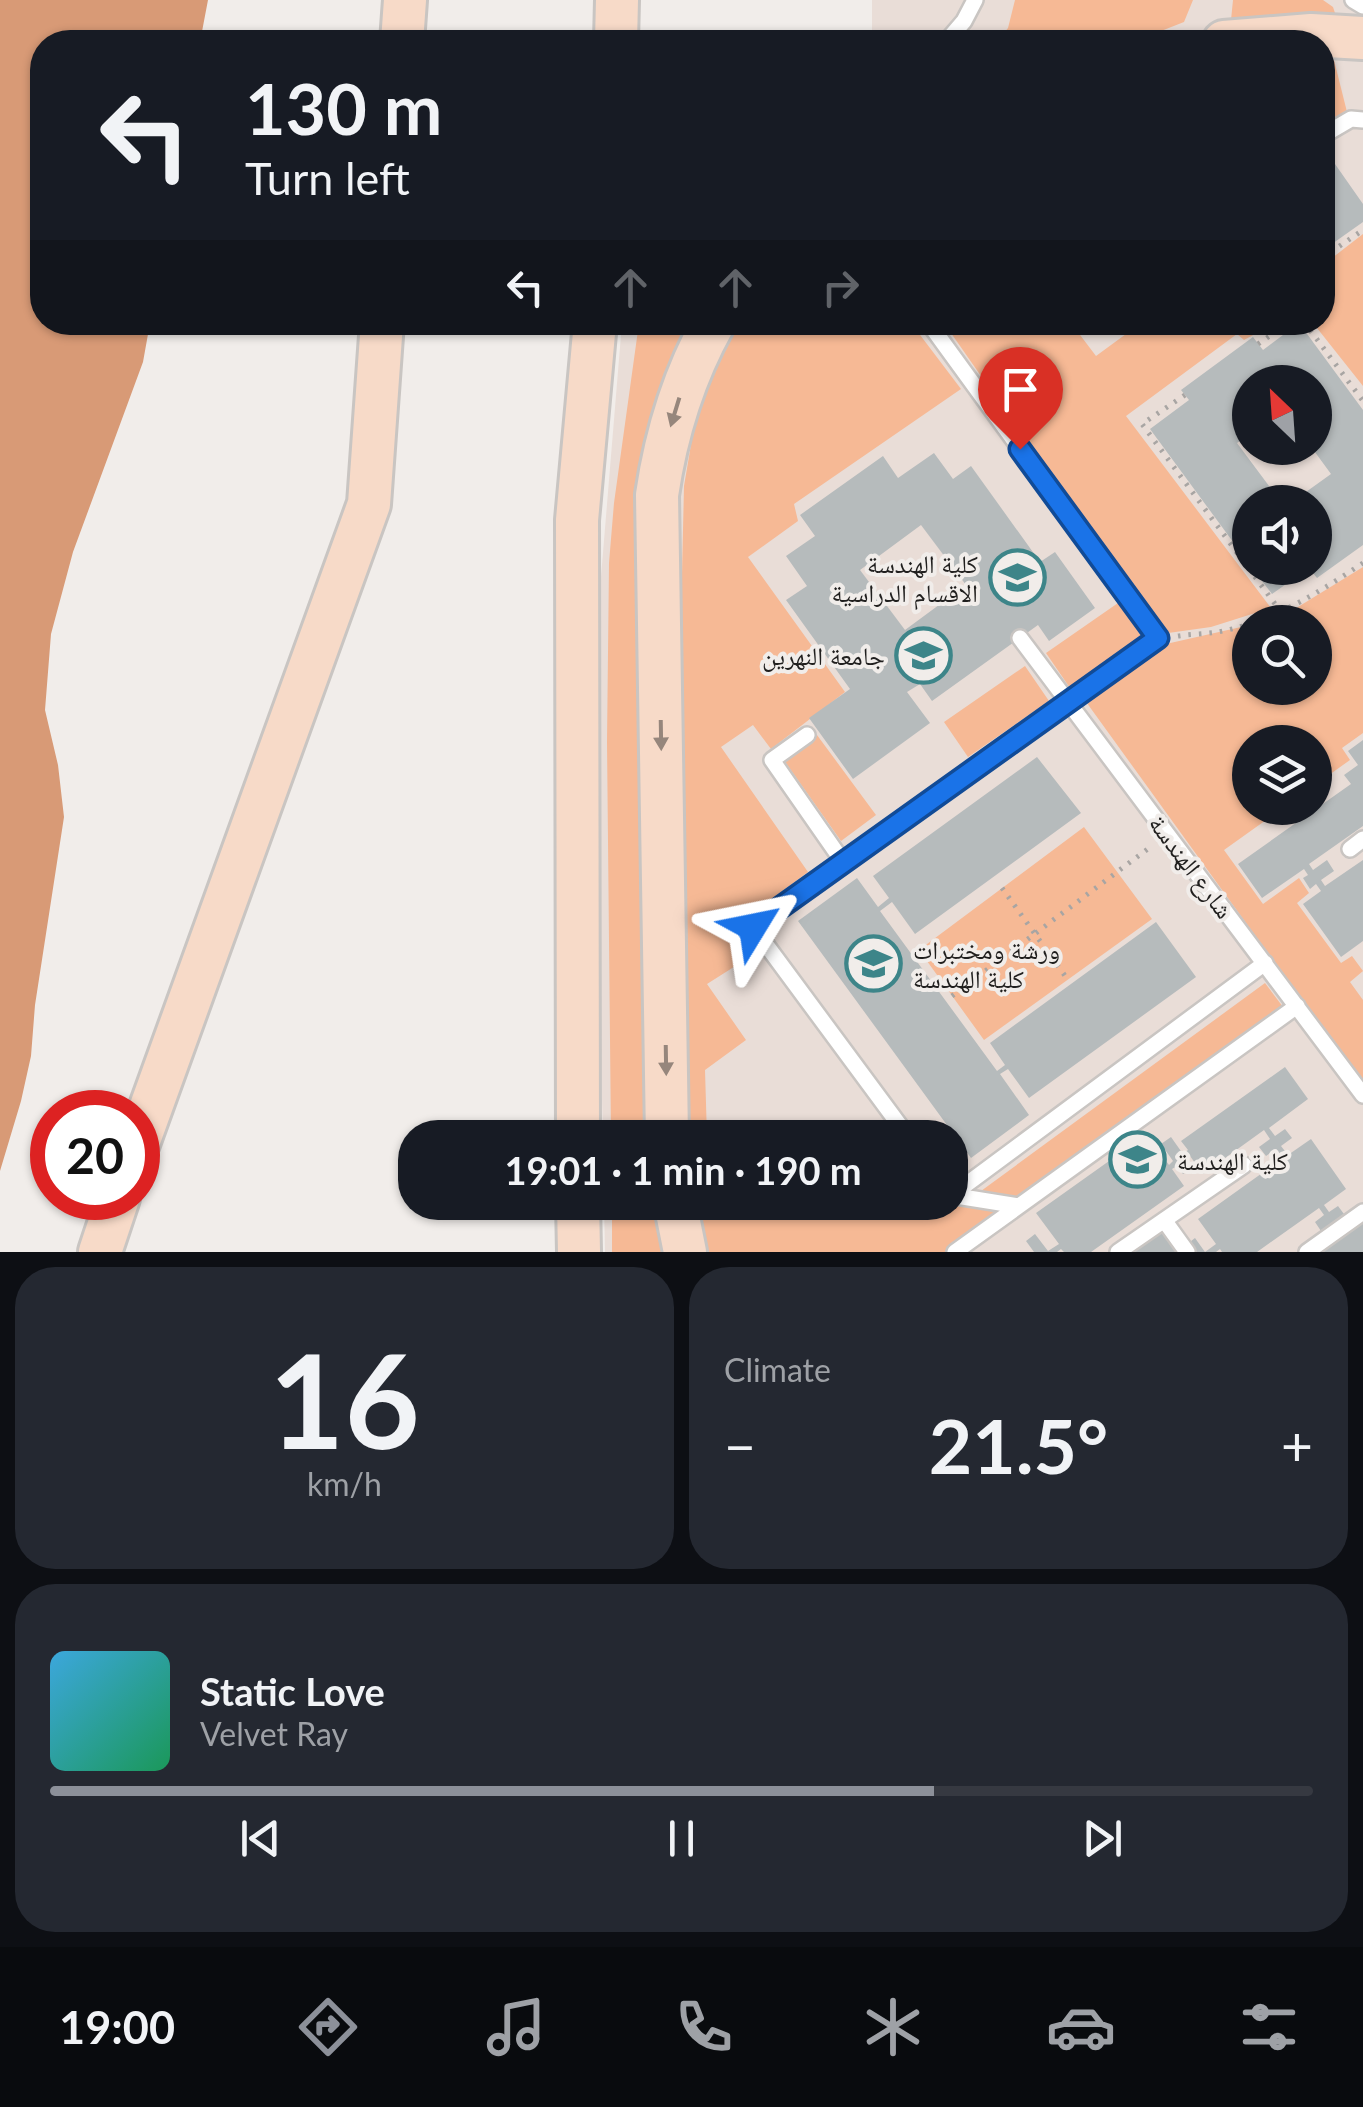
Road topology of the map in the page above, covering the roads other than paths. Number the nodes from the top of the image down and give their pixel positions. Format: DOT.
graph roads {
  1 [pos="405,0"];
  2 [pos="617,0"];
  3 [pos="975,0"];
  4 [pos="1354,0"];
  5 [pos="1363,6"];
  6 [pos="403,30"];
  7 [pos="616,30"];
  8 [pos="958,30"];
  9 [pos="1335,36"];
  10 [pos="1363,38"];
  11 [pos="1363,120"];
  12 [pos="1335,128"];
  13 [pos="381,335"];
  14 [pos="595,335"];
  15 [pos="708,335"];
  16 [pos="937,335"];
  17 [pos="1020,638"];
  18 [pos="1068,702"];
  19 [pos="807,735"];
  20 [pos="844,862"];
  21 [pos="1266,963"];
  22 [pos="1298,1006"];
  23 [pos="157,1090"];
  24 [pos="1363,1095"];
  25 [pos="578,1120"];
  26 [pos="667,1120"];
  27 [pos="896,1120"];
  28 [pos="1244,1165"];
  29 [pos="968,1182"];
  30 [pos="968,1197"];
  31 [pos="1019,1206"];
  32 [pos="1363,1212"];
  33 [pos="111,1220"];
  34 [pos="579,1220"];
  35 [pos="679,1220"];
  36 [pos="1164,1220"];
  37 [pos="100,1252"];
  38 [pos="580,1252"];
  39 [pos="685,1252"];
  40 [pos="955,1252"];
  41 [pos="1118,1252"];
  42 [pos="1188,1252"];
  43 [pos="1306,1252"];
  1 -- 6 [label="street"];
  2 -- 7 [label="street"];
  3 -- 8 [label="lane"];
  4 -- 5 [label="lane"];
  9 -- 10 [label="street"];
  11 -- 12 [label="lane"];
  13 -- 23 [label="street"];
  14 -- 25 [label="street"];
  15 -- 26 [label="street, one-way"];
  16 -- 18 [label="lane"];
  17 -- 18 [label="lane, شارع الهندسة"];
  18 -- 20 [label="lane"];
  18 -- 21 [label="lane, شارع الهندسة"];
  19 -- 20 [label="lane"];
  20 -- 27 [label="lane"];
  21 -- 22 [label="lane, شارع الهندسة"];
  21 -- 29 [label="lane"];
  22 -- 24 [label="lane, شارع الهندسة"];
  22 -- 31 [label="lane"];
  28 -- 36 [label="lane"];
  30 -- 31 [label="lane"];
  31 -- 40 [label="lane"];
  32 -- 43 [label="lane"];
  33 -- 37 [label="street"];
  34 -- 38 [label="street"];
  35 -- 39 [label="street"];
  36 -- 41 [label="lane"];
  36 -- 42 [label="lane"];
}
